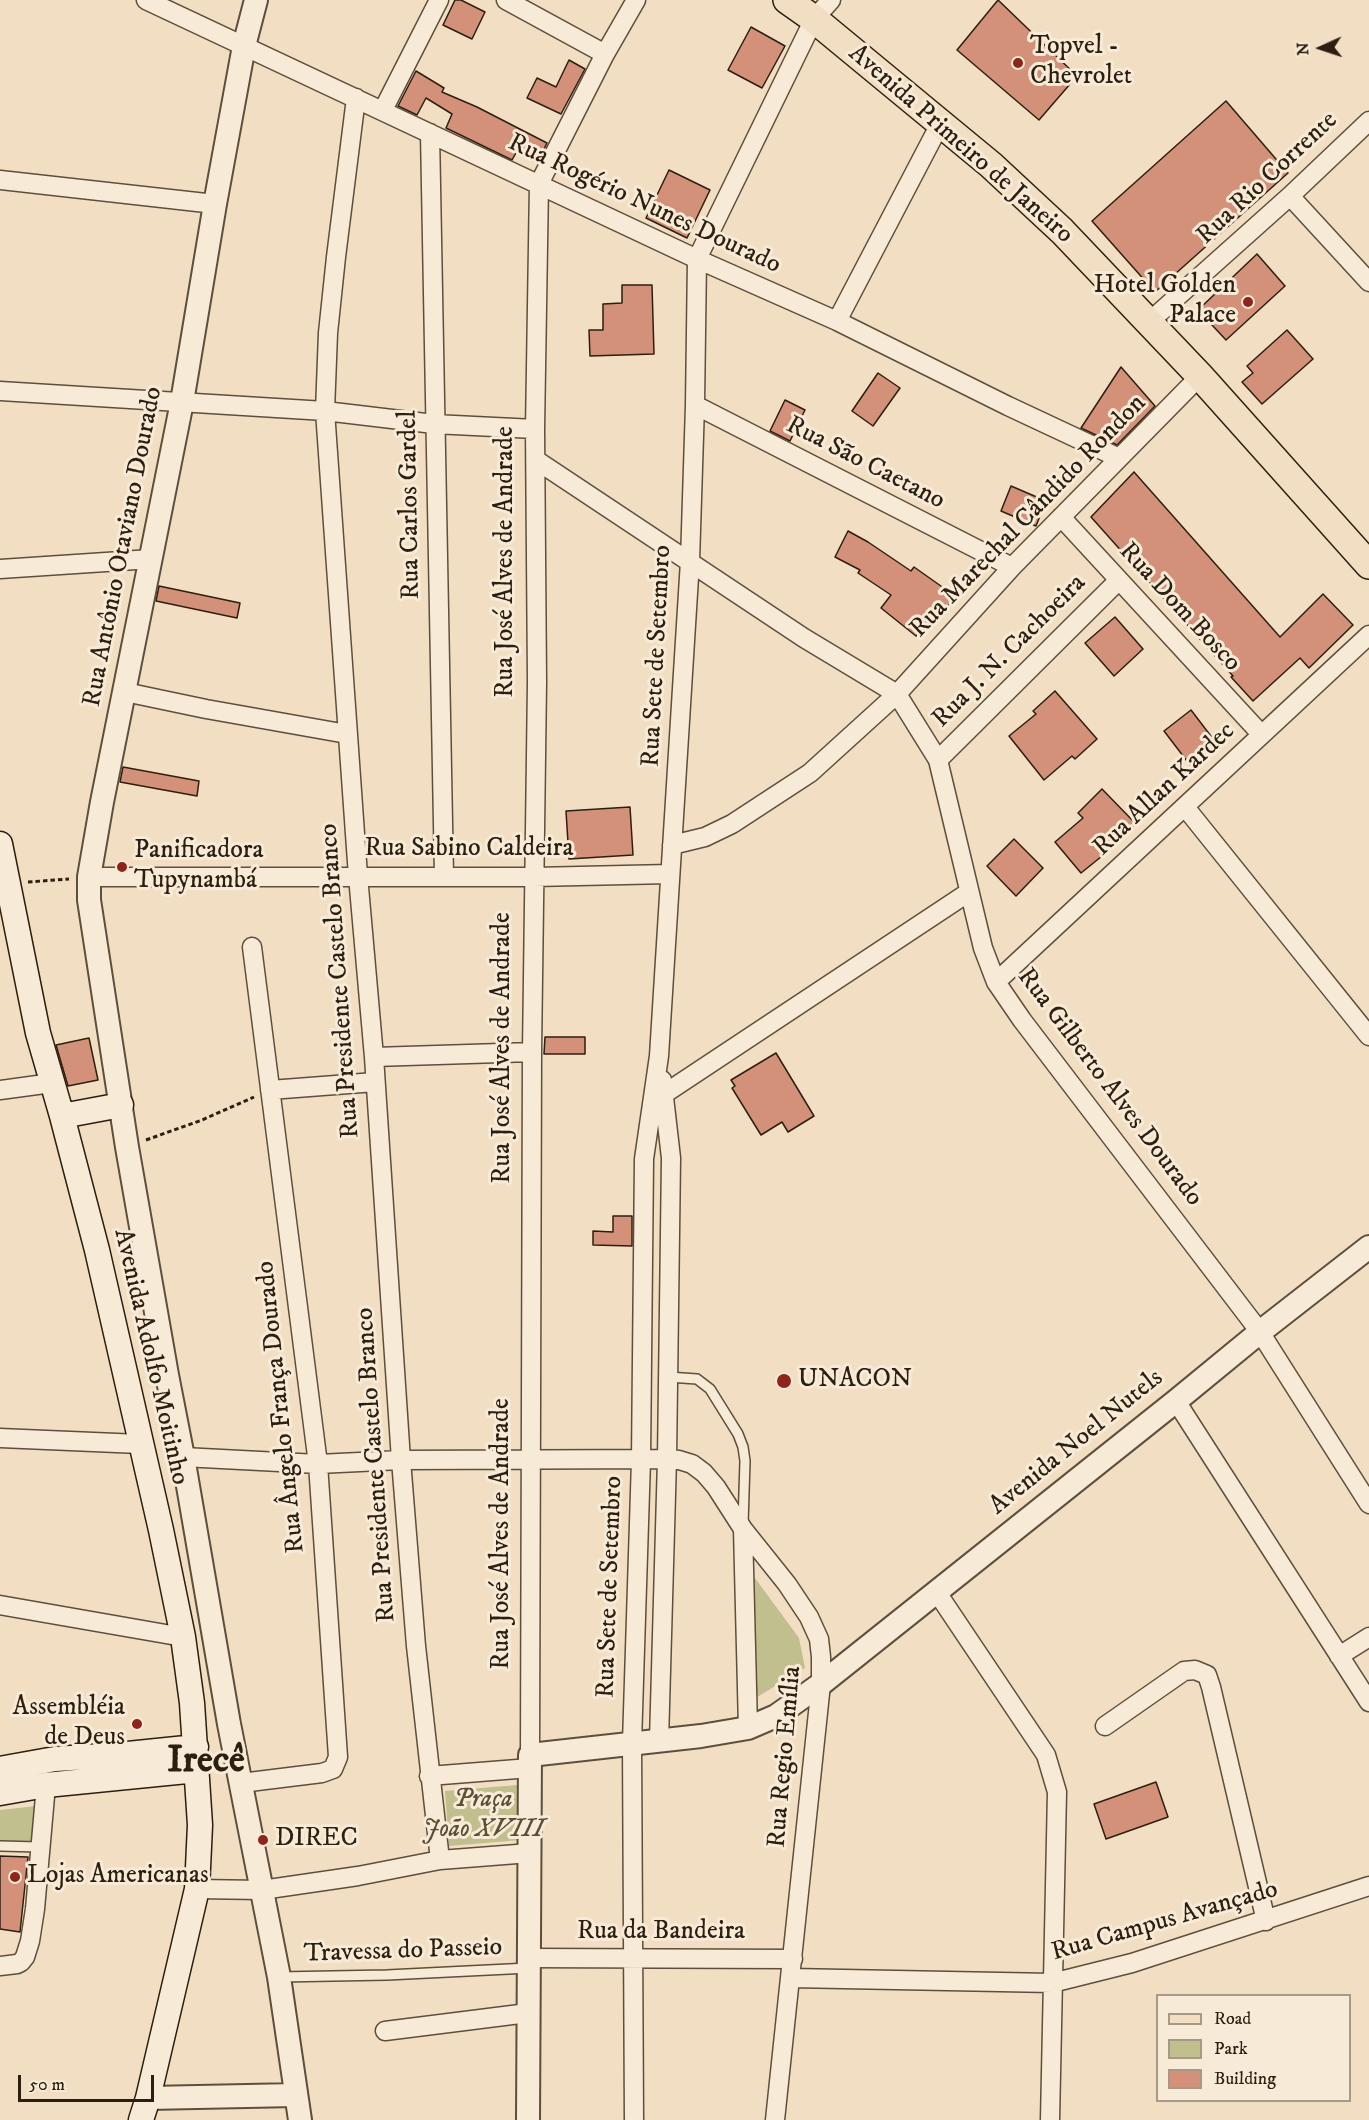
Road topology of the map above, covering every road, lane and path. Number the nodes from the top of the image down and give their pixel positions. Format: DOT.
graph roads {
  1 [pos="146,0"];
  2 [pos="256,0"];
  3 [pos="439,0"];
  4 [pos="506,0"];
  5 [pos="636,0"];
  6 [pos="787,0"];
  7 [pos="822,10"];
  8 [pos="244,46"];
  9 [pos="605,54"];
  10 [pos="356,98"];
  11 [pos="383,110"];
  12 [pos="1369,121"];
  13 [pos="940,124"];
  14 [pos="430,133"];
  15 [pos="0,180"];
  16 [pos="539,184"];
  17 [pos="1290,196"];
  18 [pos="215,204"];
  19 [pos="697,259"];
  20 [pos="1369,282"];
  21 [pos="837,321"];
  22 [pos="1149,322"];
  23 [pos="1200,376"];
  24 [pos="0,391"];
  25 [pos="182,402"];
  26 [pos="695,405"];
  27 [pos="324,411"];
  28 [pos="434,424"];
  29 [pos="535,429"];
  30 [pos="1119,458"];
  31 [pos="536,460"];
  32 [pos="1061,517"];
  33 [pos="151,559"];
  34 [pos="690,561"];
  35 [pos="1369,565"];
  36 [pos="1012,567"];
  37 [pos="0,569"];
  38 [pos="1118,580"];
  39 [pos="1369,635"];
  40 [pos="125,692"];
  41 [pos="897,694"];
  42 [pos="347,734"];
  43 [pos="1261,734"];
  44 [pos="938,760"];
  45 [pos="1185,807"];
  46 [pos="0,844"];
  47 [pos="672,846"];
  48 [pos="670,874"];
  49 [pos="358,876"];
  50 [pos="444,876"];
  51 [pos="89,877"];
  52 [pos="534,877"];
  53 [pos="7,884"];
  54 [pos="969,892"];
  55 [pos="252,947"];
  56 [pos="996,982"];
  57 [pos="1369,1036"];
  58 [pos="532,1052"];
  59 [pos="374,1057"];
  60 [pos="375,1082"];
  61 [pos="52,1083"];
  62 [pos="0,1090"];
  63 [pos="270,1090"];
  64 [pos="658,1098"];
  65 [pos="121,1105"];
  66 [pos="62,1116"];
  67 [pos="128,1147"];
  68 [pos="1369,1247"];
  69 [pos="1260,1332"];
  70 [pos="668,1377"];
  71 [pos="1176,1401"];
  72 [pos="0,1438"];
  73 [pos="140,1444"];
  74 [pos="183,1457"];
  75 [pos="531,1459"];
  76 [pos="667,1459"];
  77 [pos="401,1460"];
  78 [pos="641,1460"];
  79 [pos="318,1464"];
  80 [pos="1369,1504"];
  81 [pos="743,1529"];
  82 [pos="936,1592"];
  83 [pos="0,1605"];
  84 [pos="183,1637"];
  85 [pos="1369,1637"];
  86 [pos="1339,1656"];
  87 [pos="821,1684"];
  88 [pos="1369,1701"];
  89 [pos="1105,1726"];
  90 [pos="748,1728"];
  91 [pos="659,1741"];
  92 [pos="632,1743"];
  93 [pos="197,1759"];
  94 [pos="530,1762"];
  95 [pos="0,1769"];
  96 [pos="429,1776"];
  97 [pos="241,1783"];
  98 [pos="46,1785"];
  99 [pos="0,1793"];
  100 [pos="0,1846"];
  101 [pos="39,1847"];
  102 [pos="530,1853"];
  103 [pos="440,1860"];
  104 [pos="1369,1886"];
  105 [pos="197,1889"];
  106 [pos="261,1890"];
  107 [pos="1266,1921"];
  108 [pos="632,1959"];
  109 [pos="793,1959"];
  110 [pos="529,1963"];
  111 [pos="0,1966"];
  112 [pos="279,1977"];
  113 [pos="791,1978"];
  114 [pos="1052,1983"];
  115 [pos="528,2013"];
  116 [pos="385,2031"];
  117 [pos="297,2095"];
  118 [pos="144,2109"];
  119 [pos="300,2120"];
  120 [pos="528,2120"];
  121 [pos="634,2120"];
  122 [pos="775,2120"];
  123 [pos="1050,2120"];
  1 -- 8 [label="street, Rua Rogério Nunes Dourado"];
  2 -- 8 [label="street, Rua Antônio Otaviano Dourado"];
  3 -- 11 [label="street"];
  4 -- 9 [label="street"];
  5 -- 9 [label="street, Rua José Alves de Andrade"];
  6 -- 7 [label="main road, Avenida Primeiro de Janeiro"];
  7 -- 13 [label="main road, Avenida Primeiro de Janeiro"];
  7 -- 19 [label="street"];
  8 -- 10 [label="street, Rua Rogério Nunes Dourado"];
  8 -- 18 [label="street, Rua Antônio Otaviano Dourado"];
  9 -- 16 [label="street, Rua José Alves de Andrade"];
  10 -- 11 [label="street, Rua Rogério Nunes Dourado"];
  10 -- 27 [label="street, Rua Presidente Castelo Branco"];
  11 -- 14 [label="street, Rua Rogério Nunes Dourado"];
  12 -- 17 [label="street, Rua Rio Corrente"];
  13 -- 21 [label="street"];
  13 -- 22 [label="main road, Avenida Primeiro de Janeiro"];
  14 -- 16 [label="street, Rua Rogério Nunes Dourado"];
  14 -- 28 [label="street, Rua Carlos Gardel"];
  15 -- 18 [label="street"];
  16 -- 19 [label="street, Rua Rogério Nunes Dourado"];
  16 -- 29 [label="street, Rua José Alves de Andrade"];
  17 -- 20 [label="street"];
  17 -- 22 [label="street, Rua Rio Corrente"];
  18 -- 25 [label="street, Rua Antônio Otaviano Dourado"];
  19 -- 21 [label="street, Rua Rogério Nunes Dourado"];
  19 -- 26 [label="street, Rua Sete de Setembro"];
  21 -- 30 [label="street, Rua Rogério Nunes Dourado"];
  22 -- 23 [label="main road, Avenida Primeiro de Janeiro"];
  23 -- 30 [label="street, Rua Marechal Cândido Rondon"];
  23 -- 35 [label="main road, Avenida Primeiro de Janeiro"];
  24 -- 25 [label="street"];
  25 -- 27 [label="street"];
  25 -- 33 [label="street, Rua Antônio Otaviano Dourado"];
  26 -- 34 [label="street, Rua Sete de Setembro"];
  26 -- 36 [label="street, Rua São Caetano"];
  27 -- 28 [label="street"];
  27 -- 42 [label="street, Rua Presidente Castelo Branco"];
  28 -- 29 [label="street"];
  28 -- 50 [label="street, Rua Carlos Gardel"];
  29 -- 31 [label="street, Rua José Alves de Andrade"];
  30 -- 32 [label="street, Rua Marechal Cândido Rondon"];
  31 -- 34 [label="street, Rua Gilberto Alves Dourado"];
  31 -- 52 [label="street, Rua José Alves de Andrade"];
  32 -- 36 [label="street, Rua Marechal Cândido Rondon"];
  32 -- 38 [label="street, Rua Dom Bosco"];
  33 -- 37 [label="street"];
  33 -- 40 [label="street, Rua Antônio Otaviano Dourado"];
  34 -- 41 [label="street, Rua Gilberto Alves Dourado"];
  34 -- 47 [label="street, Rua Sete de Setembro"];
  36 -- 41 [label="street, Rua Marechal Cândido Rondon"];
  38 -- 43 [label="street, Rua Dom Bosco"];
  38 -- 44 [label="street, Rua J. N. Cachoeira"];
  39 -- 43 [label="street, Rua Allan Kardec"];
  40 -- 42 [label="street"];
  40 -- 51 [label="street, Rua Antônio Otaviano Dourado"];
  41 -- 44 [label="street, Rua Gilberto Alves Dourado"];
  41 -- 47 [label="street, Rua Marechal Cândido Rondon"];
  42 -- 49 [label="street, Rua Presidente Castelo Branco"];
  43 -- 45 [label="street, Rua Allan Kardec"];
  44 -- 54 [label="street, Rua Gilberto Alves Dourado"];
  45 -- 56 [label="street, Rua Allan Kardec"];
  45 -- 57 [label="street"];
  46 -- 53 [label="main road, Avenida Adolfo Moitinho"];
  47 -- 48 [label="street, Rua Sete de Setembro"];
  48 -- 52 [label="street, Rua Sabino Caldeira"];
  48 -- 64 [label="street, Rua Sete de Setembro"];
  49 -- 50 [label="street, Rua Sabino Caldeira"];
  49 -- 51 [label="street, Rua Sabino Caldeira"];
  49 -- 59 [label="street, Rua Presidente Castelo Branco"];
  50 -- 52 [label="street, Rua Sabino Caldeira"];
  51 -- 53 [label="path"];
  51 -- 65 [label="street, Rua Antônio Otaviano Dourado"];
  52 -- 58 [label="street, Rua José Alves de Andrade"];
  53 -- 61 [label="main road, Avenida Adolfo Moitinho"];
  54 -- 56 [label="street, Rua Gilberto Alves Dourado"];
  54 -- 64 [label="street"];
  55 -- 63 [label="street, Rua Ângelo França Dourado"];
  56 -- 69 [label="street, Rua Gilberto Alves Dourado"];
  58 -- 59 [label="street"];
  58 -- 75 [label="street, Rua José Alves de Andrade"];
  59 -- 60 [label="street, Rua Presidente Castelo Branco"];
  60 -- 63 [label="street"];
  60 -- 77 [label="street, Rua Presidente Castelo Branco"];
  61 -- 62 [label="street"];
  61 -- 66 [label="main road, Avenida Adolfo Moitinho"];
  63 -- 67 [label="path"];
  63 -- 79 [label="street, Rua Ângelo França Dourado"];
  64 -- 70 [label="street, Rua Sete de Setembro"];
  64 -- 78 [label="street, Rua Sete de Setembro"];
  65 -- 66 [label="main road"];
  65 -- 67 [label="street, Avenida Adolfo Moitinho"];
  66 -- 73 [label="main road, Avenida Adolfo Moitinho"];
  67 -- 74 [label="street, Avenida Adolfo Moitinho"];
  68 -- 69 [label="street, Avenida Noel Nutels"];
  69 -- 71 [label="street, Avenida Noel Nutels"];
  69 -- 80 [label="street, Rua Gilberto Alves Dourado"];
  70 -- 76 [label="street, Rua Sete de Setembro"];
  70 -- 81 [label="lane"];
  71 -- 82 [label="street, Avenida Noel Nutels"];
  71 -- 86 [label="street"];
  72 -- 73 [label="street"];
  73 -- 84 [label="main road, Avenida Adolfo Moitinho"];
  74 -- 79 [label="street, Rua Regio Emília"];
  74 -- 97 [label="street, Avenida Adolfo Moitinho"];
  75 -- 77 [label="street, Rua Regio Emília"];
  75 -- 78 [label="street, Rua Regio Emília"];
  75 -- 94 [label="street, Rua José Alves de Andrade"];
  76 -- 78 [label="street, Rua Regio Emília"];
  76 -- 81 [label="street, Rua Regio Emília"];
  76 -- 91 [label="street, Rua Sete de Setembro"];
  77 -- 79 [label="street, Rua Regio Emília"];
  77 -- 96 [label="street, Rua Presidente Castelo Branco"];
  78 -- 92 [label="street, Rua Sete de Setembro"];
  79 -- 97 [label="street, Rua Ângelo França Dourado"];
  81 -- 87 [label="street, Rua Regio Emília"];
  81 -- 90 [label="street"];
  82 -- 87 [label="street, Avenida Noel Nutels"];
  82 -- 114 [label="street"];
  83 -- 84 [label="street"];
  84 -- 93 [label="main road, Avenida Adolfo Moitinho"];
  85 -- 86 [label="street"];
  86 -- 88 [label="street"];
  87 -- 90 [label="street, Avenida Noel Nutels"];
  87 -- 109 [label="street, Rua Regio Emília"];
  89 -- 107 [label="street"];
  90 -- 91 [label="street, Avenida Noel Nutels"];
  91 -- 92 [label="street, Avenida Noel Nutels"];
  92 -- 94 [label="street, Avenida Noel Nutels"];
  92 -- 108 [label="street, Rua Sete de Setembro"];
  93 -- 95 [label="main road"];
  93 -- 98 [label="main road"];
  93 -- 105 [label="main road, Avenida Adolfo Moitinho"];
  94 -- 96 [label="street"];
  94 -- 102 [label="street, Rua José Alves de Andrade"];
  96 -- 103 [label="street, Rua Presidente Castelo Branco"];
  97 -- 106 [label="street, Avenida Adolfo Moitinho"];
  98 -- 99 [label="main road"];
  98 -- 101 [label="street"];
  100 -- 101 [label="lane"];
  101 -- 111 [label="street"];
  102 -- 103 [label="street"];
  102 -- 110 [label="street, Rua José Alves de Andrade"];
  103 -- 106 [label="street"];
  104 -- 107 [label="street, Rua Campus Avançado"];
  105 -- 106 [label="street"];
  105 -- 118 [label="main road, Avenida Adolfo Moitinho"];
  106 -- 112 [label="street, Avenida Adolfo Moitinho"];
  107 -- 114 [label="street, Rua Campus Avançado"];
  108 -- 109 [label="street, Rua da Bandeira"];
  108 -- 110 [label="street, Rua da Bandeira"];
  108 -- 121 [label="street, Rua Sete de Setembro"];
  109 -- 113 [label="street, Rua Regio Emília"];
  110 -- 112 [label="lane, Travessa do Passeio"];
  110 -- 115 [label="street, Rua José Alves de Andrade"];
  112 -- 117 [label="street, Avenida Adolfo Moitinho"];
  113 -- 114 [label="street, Rua Campus Avançado"];
  113 -- 122 [label="street, Rua Regio Emília"];
  114 -- 123 [label="street"];
  115 -- 116 [label="street"];
  115 -- 120 [label="street, Rua José Alves de Andrade"];
  117 -- 118 [label="street"];
  117 -- 119 [label="street, Avenida Adolfo Moitinho"];
}
